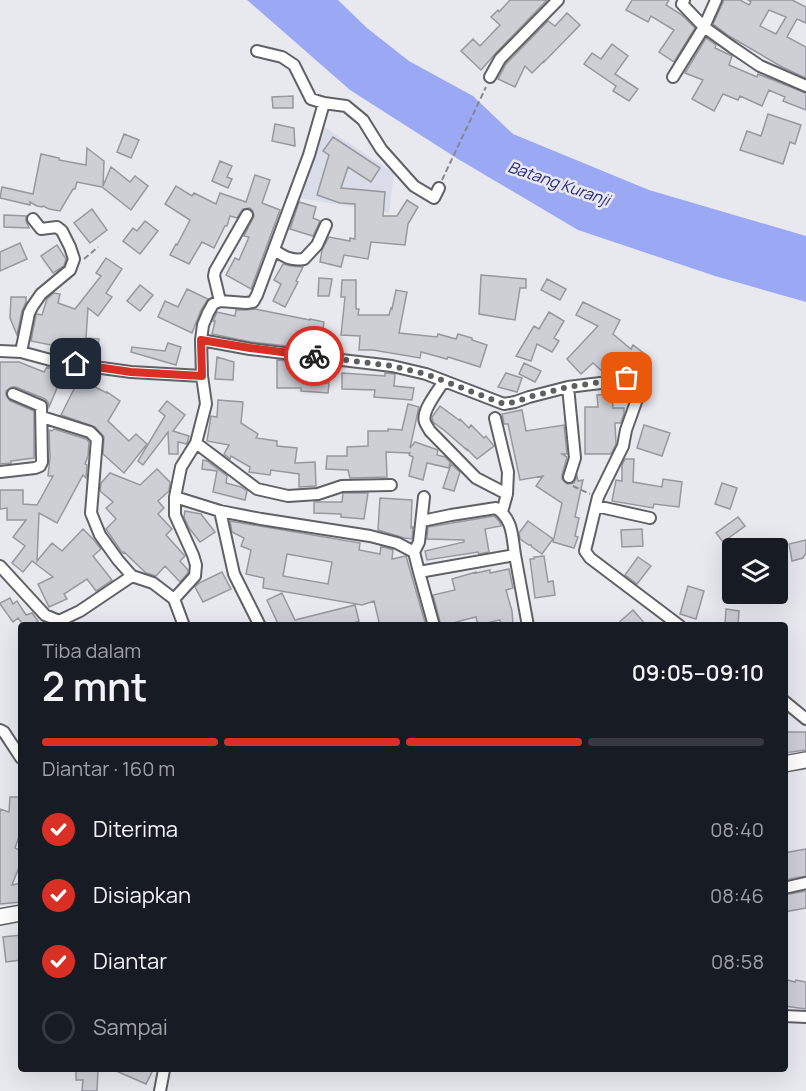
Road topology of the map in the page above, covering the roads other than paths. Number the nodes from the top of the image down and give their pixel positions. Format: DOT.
graph roads {
  1 [pos="558,0"];
  2 [pos="684,0"];
  3 [pos="716,0"];
  4 [pos="704,27"];
  5 [pos="257,51"];
  6 [pos="490,77"];
  7 [pos="673,77"];
  8 [pos="806,86"];
  9 [pos="324,104"];
  10 [pos="439,188"];
  11 [pos="247,215"];
  12 [pos="33,219"];
  13 [pos="326,225"];
  14 [pos="274,250"];
  15 [pos="220,301"];
  16 [pos="201,340"];
  17 [pos="0,351"];
  18 [pos="21,352"];
  19 [pos="202,376"];
  20 [pos="444,381"];
  21 [pos="568,387"];
  22 [pos="13,394"];
  23 [pos="42,417"];
  24 [pos="495,418"];
  25 [pos="196,443"];
  26 [pos="0,472"];
  27 [pos="569,477"];
  28 [pos="391,485"];
  29 [pos="507,494"];
  30 [pos="174,497"];
  31 [pos="424,497"];
  32 [pos="597,502"];
  33 [pos="220,511"];
  34 [pos="502,512"];
  35 [pos="650,518"];
  36 [pos="422,520"];
  37 [pos="414,552"];
  38 [pos="515,555"];
  39 [pos="0,566"];
  40 [pos="419,572"];
  41 [pos="132,576"];
  42 [pos="174,599"];
  43 [pos="183,622"];
  44 [pos="258,622"];
  45 [pos="433,622"];
  46 [pos="527,622"];
  47 [pos="675,622"];
  48 [pos="788,704"];
  49 [pos="806,719"];
  50 [pos="0,730"];
  51 [pos="18,753"];
  52 [pos="806,760"];
  53 [pos="788,763"];
  54 [pos="806,883"];
  55 [pos="788,887"];
  56 [pos="18,914"];
  57 [pos="0,917"];
  58 [pos="788,1016"];
  59 [pos="806,1017"];
  60 [pos="164,1072"];
  61 [pos="160,1091"];
  1 -- 6 [label="street"];
  2 -- 4 [label="street"];
  3 -- 4 [label="street"];
  4 -- 7 [label="street"];
  4 -- 8 [label="street"];
  5 -- 9 [label="street"];
  9 -- 10 [label="street"];
  9 -- 14 [label="street"];
  11 -- 15 [label="street"];
  12 -- 18 [label="street"];
  13 -- 14 [label="street"];
  14 -- 15 [label="street"];
  15 -- 16 [label="street"];
  16 -- 19 [label="street"];
  16 -- 20 [label="street"];
  17 -- 18 [label="street"];
  18 -- 19 [label="street"];
  19 -- 25 [label="street"];
  20 -- 21 [label="street"];
  20 -- 29 [label="street"];
  21 -- 27 [label="street"];
  21 -- 32 [label="street"];
  22 -- 23 [label="street"];
  23 -- 26 [label="street"];
  23 -- 41 [label="street"];
  24 -- 29 [label="street"];
  25 -- 28 [label="street"];
  25 -- 30 [label="street"];
  29 -- 34 [label="street"];
  30 -- 33 [label="street"];
  30 -- 42 [label="street"];
  31 -- 36 [label="street"];
  32 -- 35 [label="street"];
  32 -- 47 [label="street"];
  33 -- 37 [label="street"];
  33 -- 44 [label="street"];
  34 -- 36 [label="street"];
  34 -- 38 [label="street"];
  36 -- 37 [label="street"];
  37 -- 40 [label="street"];
  38 -- 40 [label="street"];
  38 -- 46 [label="street"];
  39 -- 41 [label="street"];
  40 -- 45 [label="street"];
  41 -- 42 [label="street"];
  42 -- 43 [label="street"];
  48 -- 49 [label="street"];
  50 -- 51 [label="street"];
  52 -- 53 [label="main road"];
  54 -- 55 [label="street"];
  56 -- 57 [label="main road"];
  58 -- 59 [label="street"];
  60 -- 61 [label="street"];
}
